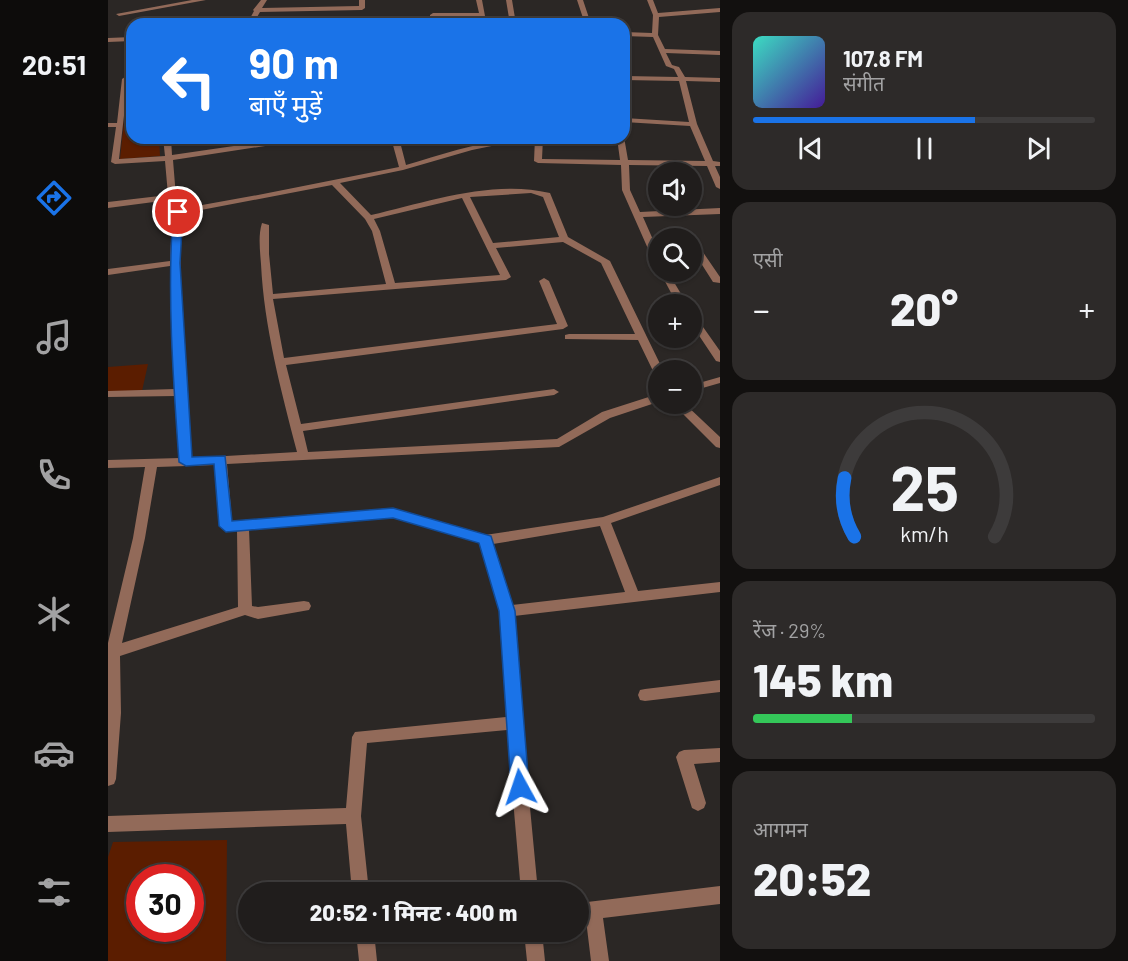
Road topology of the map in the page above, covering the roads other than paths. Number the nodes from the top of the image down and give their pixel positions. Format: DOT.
graph roads {
  1 [pos="149,0"];
  2 [pos="203,0"];
  3 [pos="263,0"];
  4 [pos="362,0"];
  5 [pos="479,0"];
  6 [pos="509,0"];
  7 [pos="580,0"];
  8 [pos="650,0"];
  9 [pos="709,0"];
  10 [pos="156,8"];
  11 [pos="256,10"];
  12 [pos="717,10"];
  13 [pos="119,14"];
  14 [pos="483,15"];
  15 [pos="656,15"];
  16 [pos="253,18"];
  17 [pos="433,18"];
  18 [pos="484,18"];
  19 [pos="512,18"];
  20 [pos="586,18"];
  21 [pos="630,34"];
  22 [pos="640,35"];
  23 [pos="655,35"];
  24 [pos="126,39"];
  25 [pos="108,40"];
  26 [pos="630,40"];
  27 [pos="662,51"];
  28 [pos="720,53"];
  29 [pos="630,78"];
  30 [pos="126,79"];
  31 [pos="682,79"];
  32 [pos="720,80"];
  33 [pos="123,105"];
  34 [pos="630,120"];
  35 [pos="693,124"];
  36 [pos="108,125"];
  37 [pos="120,125"];
  38 [pos="168,144"];
  39 [pos="232,144"];
  40 [pos="265,144"];
  41 [pos="397,144"];
  42 [pos="469,144"];
  43 [pos="493,144"];
  44 [pos="539,144"];
  45 [pos="622,144"];
  46 [pos="471,148"];
  47 [pos="232,149"];
  48 [pos="169,158"];
  49 [pos="115,162"];
  50 [pos="625,164"];
  51 [pos="708,164"];
  52 [pos="720,164"];
  53 [pos="404,168"];
  54 [pos="108,169"];
  55 [pos="333,181"];
  56 [pos="720,187"];
  57 [pos="465,195"];
  58 [pos="172,197"];
  59 [pos="108,205"];
  60 [pos="720,211"];
  61 [pos="178,212"];
  62 [pos="636,215"];
  63 [pos="369,218"];
  64 [pos="265,225"];
  65 [pos="564,239"];
  66 [pos="648,240"];
  67 [pos="490,246"];
  68 [pos="702,258"];
  69 [pos="175,263"];
  70 [pos="108,272"];
  71 [pos="720,280"];
  72 [pos="544,281"];
  73 [pos="391,286"];
  74 [pos="267,297"];
  75 [pos="702,333"];
  76 [pos="569,337"];
  77 [pos="642,337"];
  78 [pos="720,359"];
  79 [pos="653,360"];
  80 [pos="280,362"];
  81 [pos="720,380"];
  82 [pos="702,385"];
  83 [pos="180,392"];
  84 [pos="554,392"];
  85 [pos="108,394"];
  86 [pos="648,401"];
  87 [pos="689,414"];
  88 [pos="296,428"];
  89 [pos="720,444"];
  90 [pos="303,455"];
  91 [pos="220,459"];
  92 [pos="152,462"];
  93 [pos="186,462"];
  94 [pos="108,464"];
  95 [pos="720,481"];
  96 [pos="604,521"];
  97 [pos="243,525"];
  98 [pos="485,540"];
  99 [pos="719,590"];
  100 [pos="634,598"];
  101 [pos="304,606"];
  102 [pos="245,610"];
  103 [pos="507,611"];
  104 [pos="113,652"];
  105 [pos="720,686"];
  106 [pos="645,695"];
  107 [pos="514,723"];
  108 [pos="720,755"];
  109 [pos="108,779"];
  110 [pos="698,803"];
  111 [pos="354,816"];
  112 [pos="108,824"];
  113 [pos="360,882"];
  114 [pos="529,882"];
  115 [pos="720,896"];
  116 [pos="589,912"];
  117 [pos="589,920"];
  118 [pos="365,942"];
  119 [pos="534,942"];
  120 [pos="364,961"];
  121 [pos="536,961"];
  122 [pos="600,961"];
  1 -- 10 [label="street"];
  2 -- 10 [label="street"];
  3 -- 11 [label="street"];
  4 -- 11 [label="street"];
  5 -- 14 [label="street"];
  6 -- 19 [label="street"];
  7 -- 20 [label="street"];
  8 -- 15 [label="street"];
  9 -- 12 [label="street"];
  10 -- 13 [label="street"];
  11 -- 16 [label="street"];
  12 -- 15 [label="street"];
  14 -- 17 [label="street"];
  14 -- 18 [label="street"];
  15 -- 23 [label="street"];
  21 -- 22 [label="street"];
  22 -- 23 [label="street"];
  22 -- 26 [label="street"];
  23 -- 27 [label="street"];
  24 -- 25 [label="street"];
  27 -- 28 [label="street"];
  27 -- 31 [label="street"];
  29 -- 31 [label="street"];
  30 -- 33 [label="street"];
  31 -- 32 [label="street"];
  31 -- 35 [label="street"];
  33 -- 37 [label="street"];
  34 -- 35 [label="street"];
  35 -- 51 [label="street"];
  36 -- 37 [label="street"];
  37 -- 49 [label="street"];
  38 -- 48 [label="street"];
  39 -- 47 [label="street"];
  40 -- 47 [label="street"];
  41 -- 53 [label="street"];
  42 -- 46 [label="street"];
  43 -- 46 [label="street"];
  44 -- 50 [label="street"];
  45 -- 50 [label="street"];
  46 -- 53 [label="street"];
  47 -- 48 [label="street"];
  48 -- 49 [label="street"];
  48 -- 58 [label="street"];
  49 -- 54 [label="street"];
  50 -- 51 [label="street"];
  50 -- 62 [label="street"];
  51 -- 52 [label="street"];
  51 -- 56 [label="street"];
  53 -- 55 [label="street"];
  55 -- 61 [label="street"];
  55 -- 63 [label="street"];
  57 -- 63 [label="street"];
  57 -- 65 [label="street"];
  57 -- 67 [label="street"];
  58 -- 59 [label="street"];
  58 -- 61 [label="street"];
  60 -- 62 [label="street"];
  61 -- 69 [label="street"];
  62 -- 66 [label="street"];
  63 -- 73 [label="street"];
  64 -- 74 [label="street"];
  65 -- 67 [label="street"];
  65 -- 77 [label="street"];
  67 -- 73 [label="street"];
  68 -- 71 [label="street"];
  69 -- 70 [label="street"];
  69 -- 83 [label="street"];
  72 -- 80 [label="street"];
  73 -- 74 [label="street"];
  74 -- 80 [label="street"];
  75 -- 78 [label="street"];
  76 -- 77 [label="street"];
  77 -- 79 [label="street"];
  80 -- 88 [label="street"];
  81 -- 82 [label="street"];
  83 -- 85 [label="street"];
  83 -- 93 [label="street"];
  84 -- 88 [label="street"];
  86 -- 90 [label="street"];
  87 -- 89 [label="street"];
  88 -- 90 [label="street"];
  90 -- 91 [label="street"];
  91 -- 93 [label="street"];
  91 -- 97 [label="street"];
  92 -- 93 [label="street"];
  92 -- 94 [label="street"];
  92 -- 104 [label="street"];
  95 -- 96 [label="street"];
  96 -- 98 [label="street"];
  96 -- 100 [label="street"];
  97 -- 98 [label="street"];
  97 -- 102 [label="street"];
  98 -- 103 [label="street"];
  99 -- 100 [label="street"];
  100 -- 103 [label="street"];
  101 -- 102 [label="street"];
  102 -- 104 [label="street"];
  103 -- 107 [label="street"];
  104 -- 109 [label="street"];
  105 -- 106 [label="street"];
  107 -- 111 [label="street"];
  107 -- 114 [label="street"];
  108 -- 110 [label="street"];
  111 -- 112 [label="street"];
  111 -- 113 [label="street"];
  115 -- 116 [label="street"];
  117 -- 122 [label="street"];
  118 -- 120 [label="street"];
  119 -- 121 [label="street"];
}
